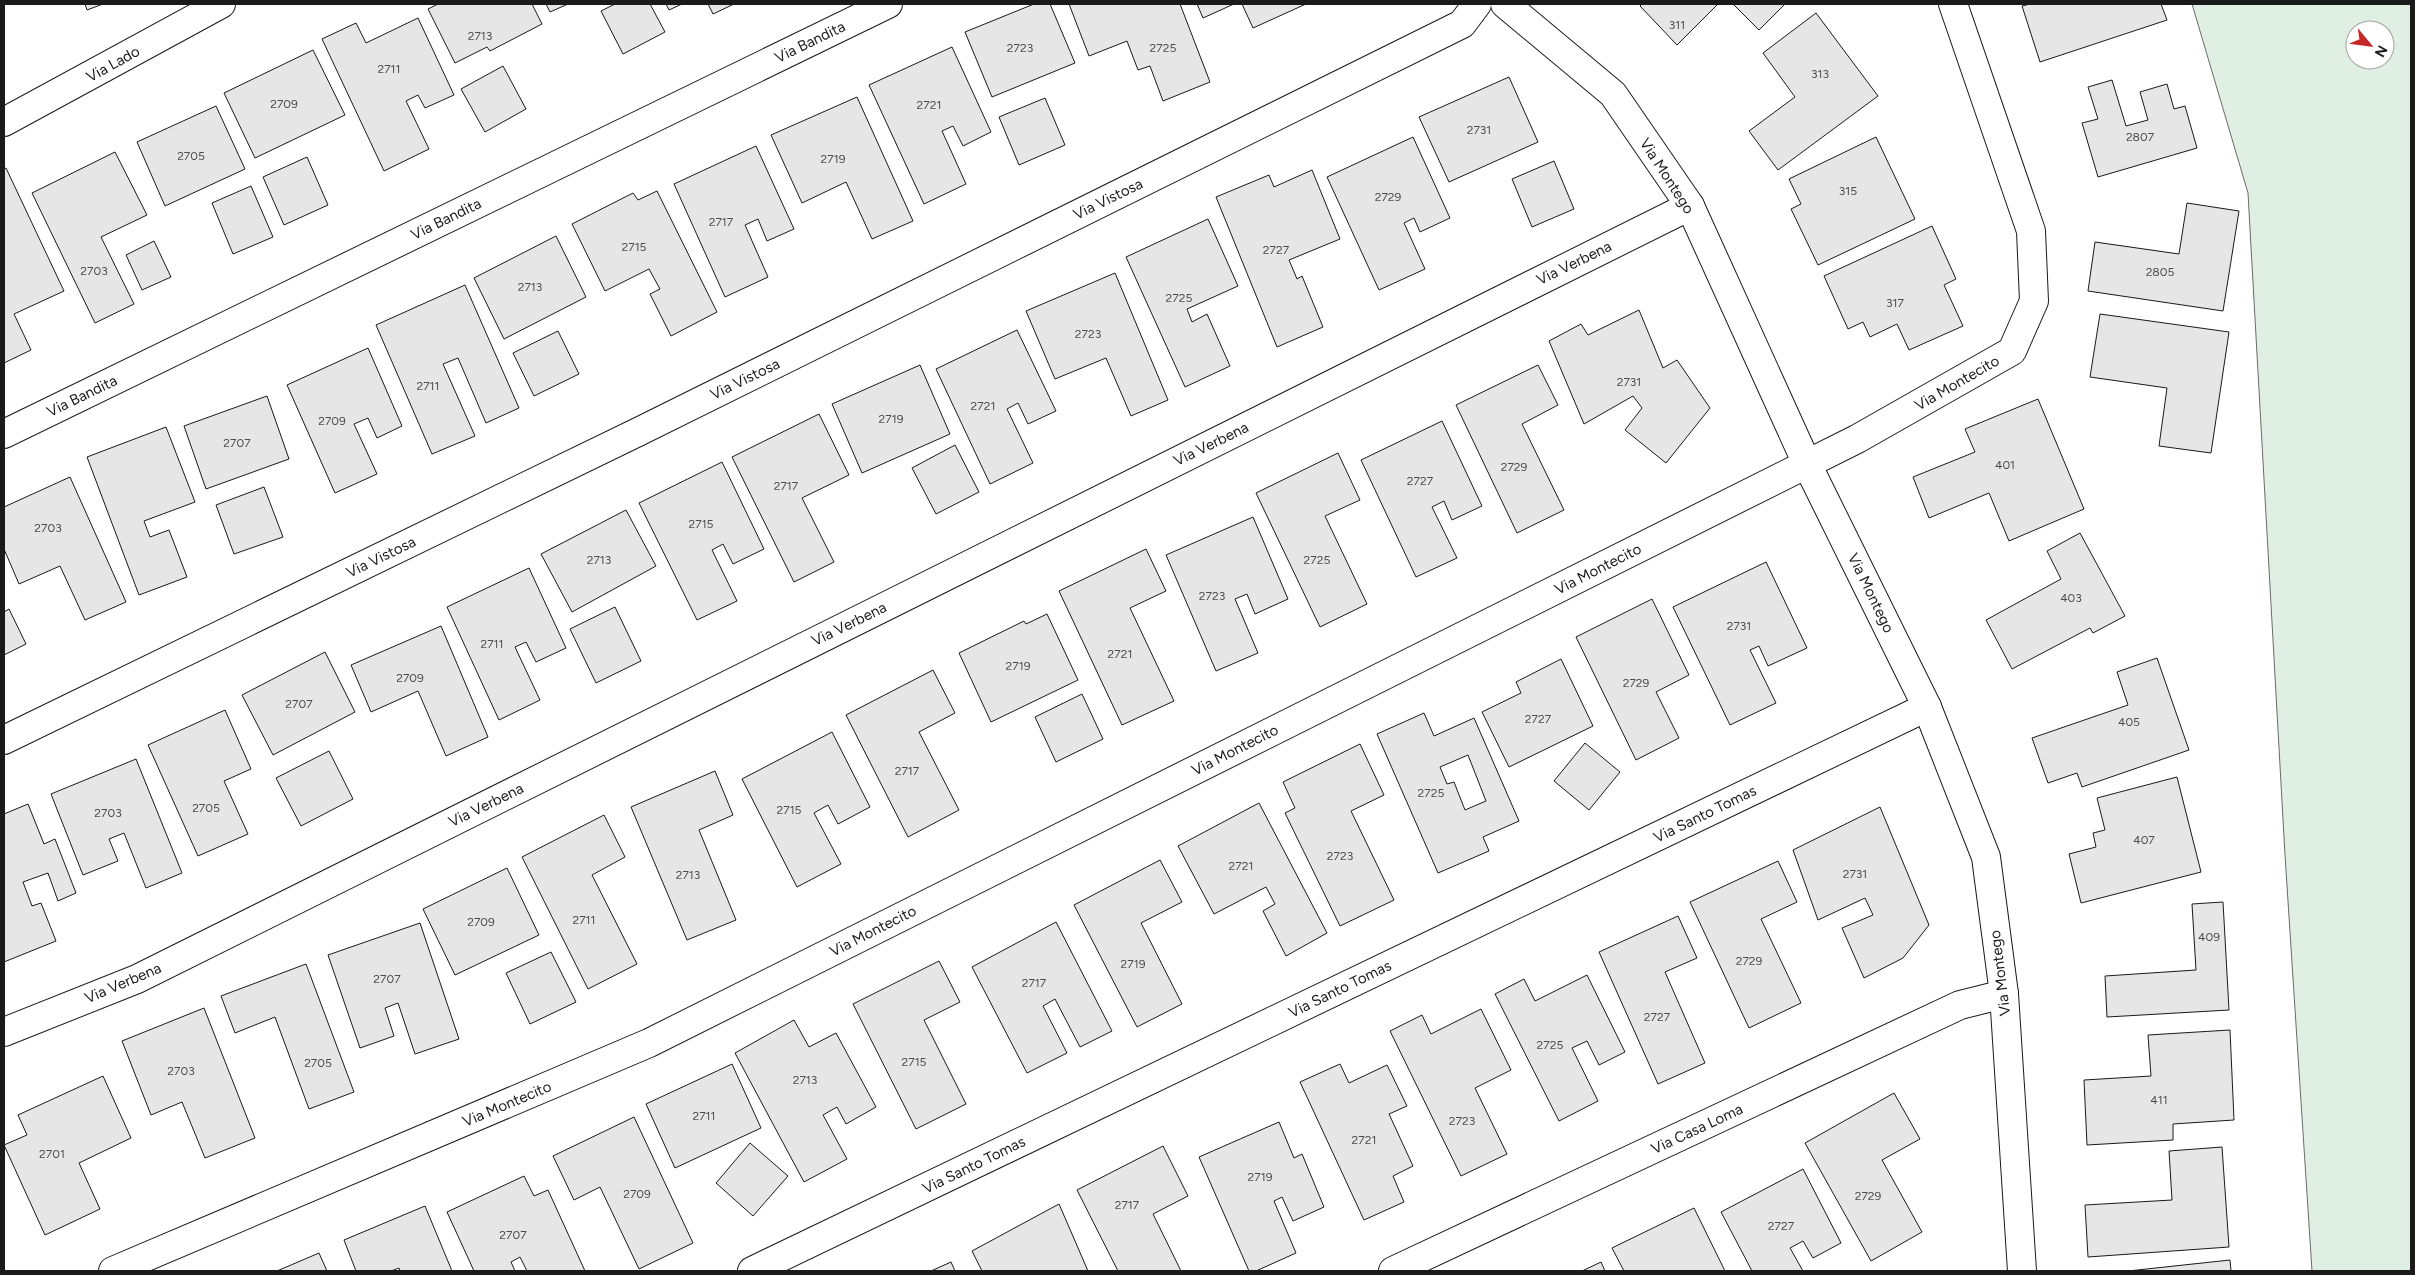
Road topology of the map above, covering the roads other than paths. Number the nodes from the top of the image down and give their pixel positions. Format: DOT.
graph roads {
  1 [pos="221,4"];
  2 [pos="888,4"];
  3 [pos="1477,4"];
  4 [pos="1505,4"];
  5 [pos="1953,4"];
  6 [pos="4,122"];
  7 [pos="1690,206"];
  8 [pos="4,434"];
  9 [pos="1807,464"];
  10 [pos="1927,707"];
  11 [pos="4,740"];
  12 [pos="2004,994"];
  13 [pos="4,1032"];
  14 [pos="112,1271"];
  15 [pos="752,1271"];
  16 [pos="1393,1271"];
  17 [pos="2022,1271"];
  1 -- 6 [label="street, Via Lado"];
  2 -- 8 [label="street, Via Bandita"];
  3 -- 11 [label="street, Via Vistosa"];
  4 -- 7 [label="street, Via Montego"];
  5 -- 9 [label="street, Via Montecito"];
  7 -- 9 [label="street, Via Montego"];
  7 -- 13 [label="street, Via Verbena"];
  9 -- 10 [label="street, Via Montego"];
  9 -- 14 [label="street, Via Montecito"];
  10 -- 12 [label="street, Via Montego"];
  10 -- 15 [label="street, Via Santo Tomas"];
  12 -- 16 [label="street, Via Casa Loma"];
  12 -- 17 [label="street, Via Montego"];
}
